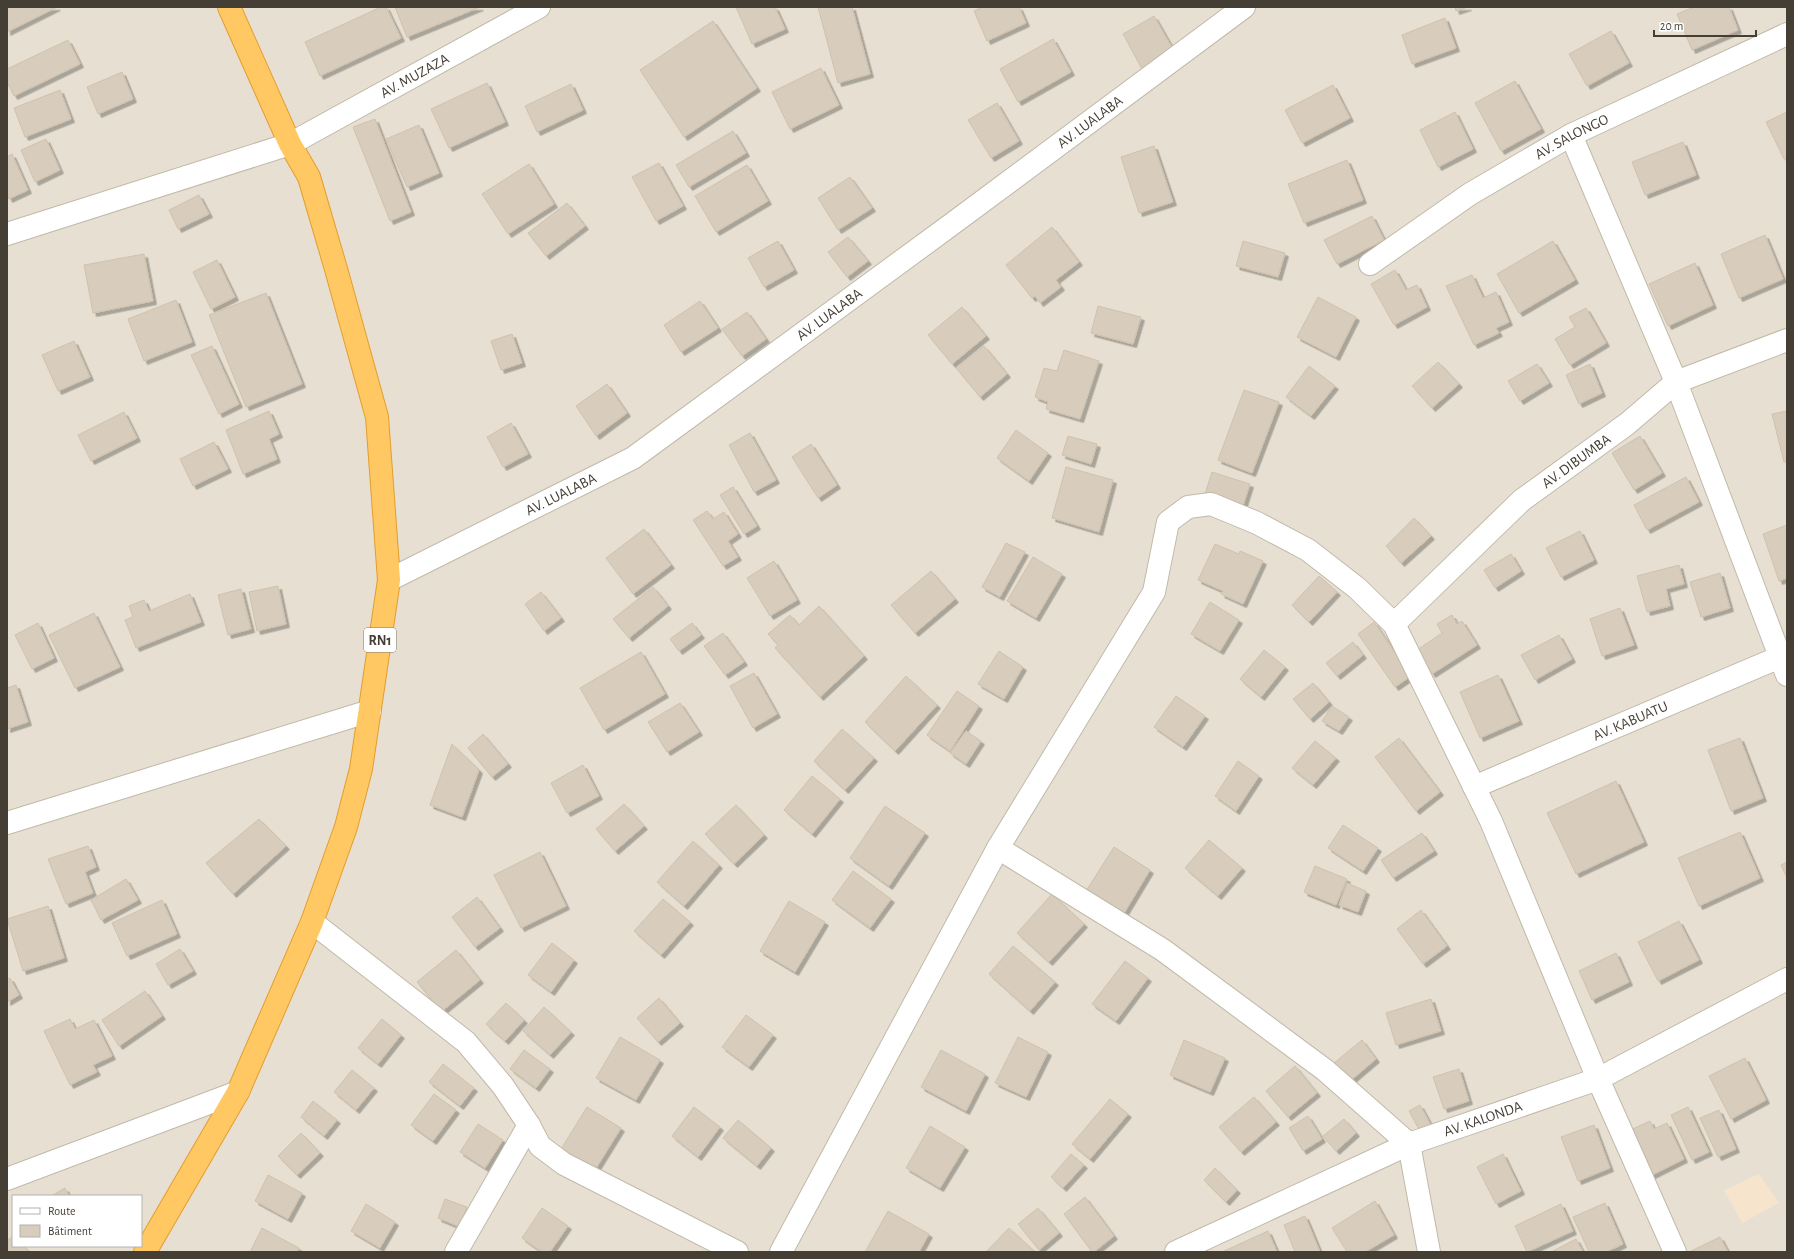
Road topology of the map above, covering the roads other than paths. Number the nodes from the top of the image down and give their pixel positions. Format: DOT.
graph roads {
  1 [pos="229,7"];
  2 [pos="539,7"];
  3 [pos="1244,7"];
  4 [pos="1787,34"];
  5 [pos="1571,135"];
  6 [pos="290,144"];
  7 [pos="7,234"];
  8 [pos="1370,264"];
  9 [pos="1787,340"];
  10 [pos="1676,382"];
  11 [pos="389,580"];
  12 [pos="1394,624"];
  13 [pos="1784,662"];
  14 [pos="370,710"];
  15 [pos="1474,787"];
  16 [pos="7,823"];
  17 [pos="998,848"];
  18 [pos="312,922"];
  19 [pos="1787,979"];
  20 [pos="1598,1079"];
  21 [pos="238,1092"];
  22 [pos="529,1125"];
  23 [pos="1410,1144"];
  24 [pos="7,1179"];
  25 [pos="145,1252"];
  26 [pos="456,1252"];
  27 [pos="737,1252"];
  28 [pos="781,1252"];
  29 [pos="1176,1252"];
  30 [pos="1429,1252"];
  31 [pos="1675,1252"];
  1 -- 6 [label="highway, RN1"];
  2 -- 6 [label="street, AV. MUZAZA"];
  3 -- 11 [label="street, AV. LUALABA"];
  4 -- 5 [label="street, AV. SALONGO"];
  5 -- 8 [label="street, AV. SALONGO"];
  5 -- 10 [label="street"];
  6 -- 7 [label="street, AV. MUZAZA"];
  6 -- 11 [label="highway, RN1"];
  9 -- 10 [label="street, AV. DIBUMBA"];
  10 -- 12 [label="street, AV. DIBUMBA"];
  10 -- 13 [label="street"];
  11 -- 14 [label="highway, RN1"];
  12 -- 15 [label="street"];
  12 -- 17 [label="street"];
  13 -- 15 [label="street, AV. KABUATU"];
  14 -- 16 [label="street"];
  14 -- 18 [label="highway, RN1"];
  15 -- 20 [label="street"];
  17 -- 23 [label="street"];
  17 -- 28 [label="street"];
  18 -- 21 [label="highway, RN1"];
  18 -- 22 [label="street"];
  19 -- 20 [label="street, AV. KALONDA"];
  20 -- 23 [label="street, AV. KALONDA"];
  20 -- 31 [label="street"];
  21 -- 24 [label="street"];
  21 -- 25 [label="highway, RN1"];
  22 -- 26 [label="street"];
  22 -- 27 [label="street"];
  23 -- 29 [label="street, AV. KALONDA"];
  23 -- 30 [label="street"];
}
